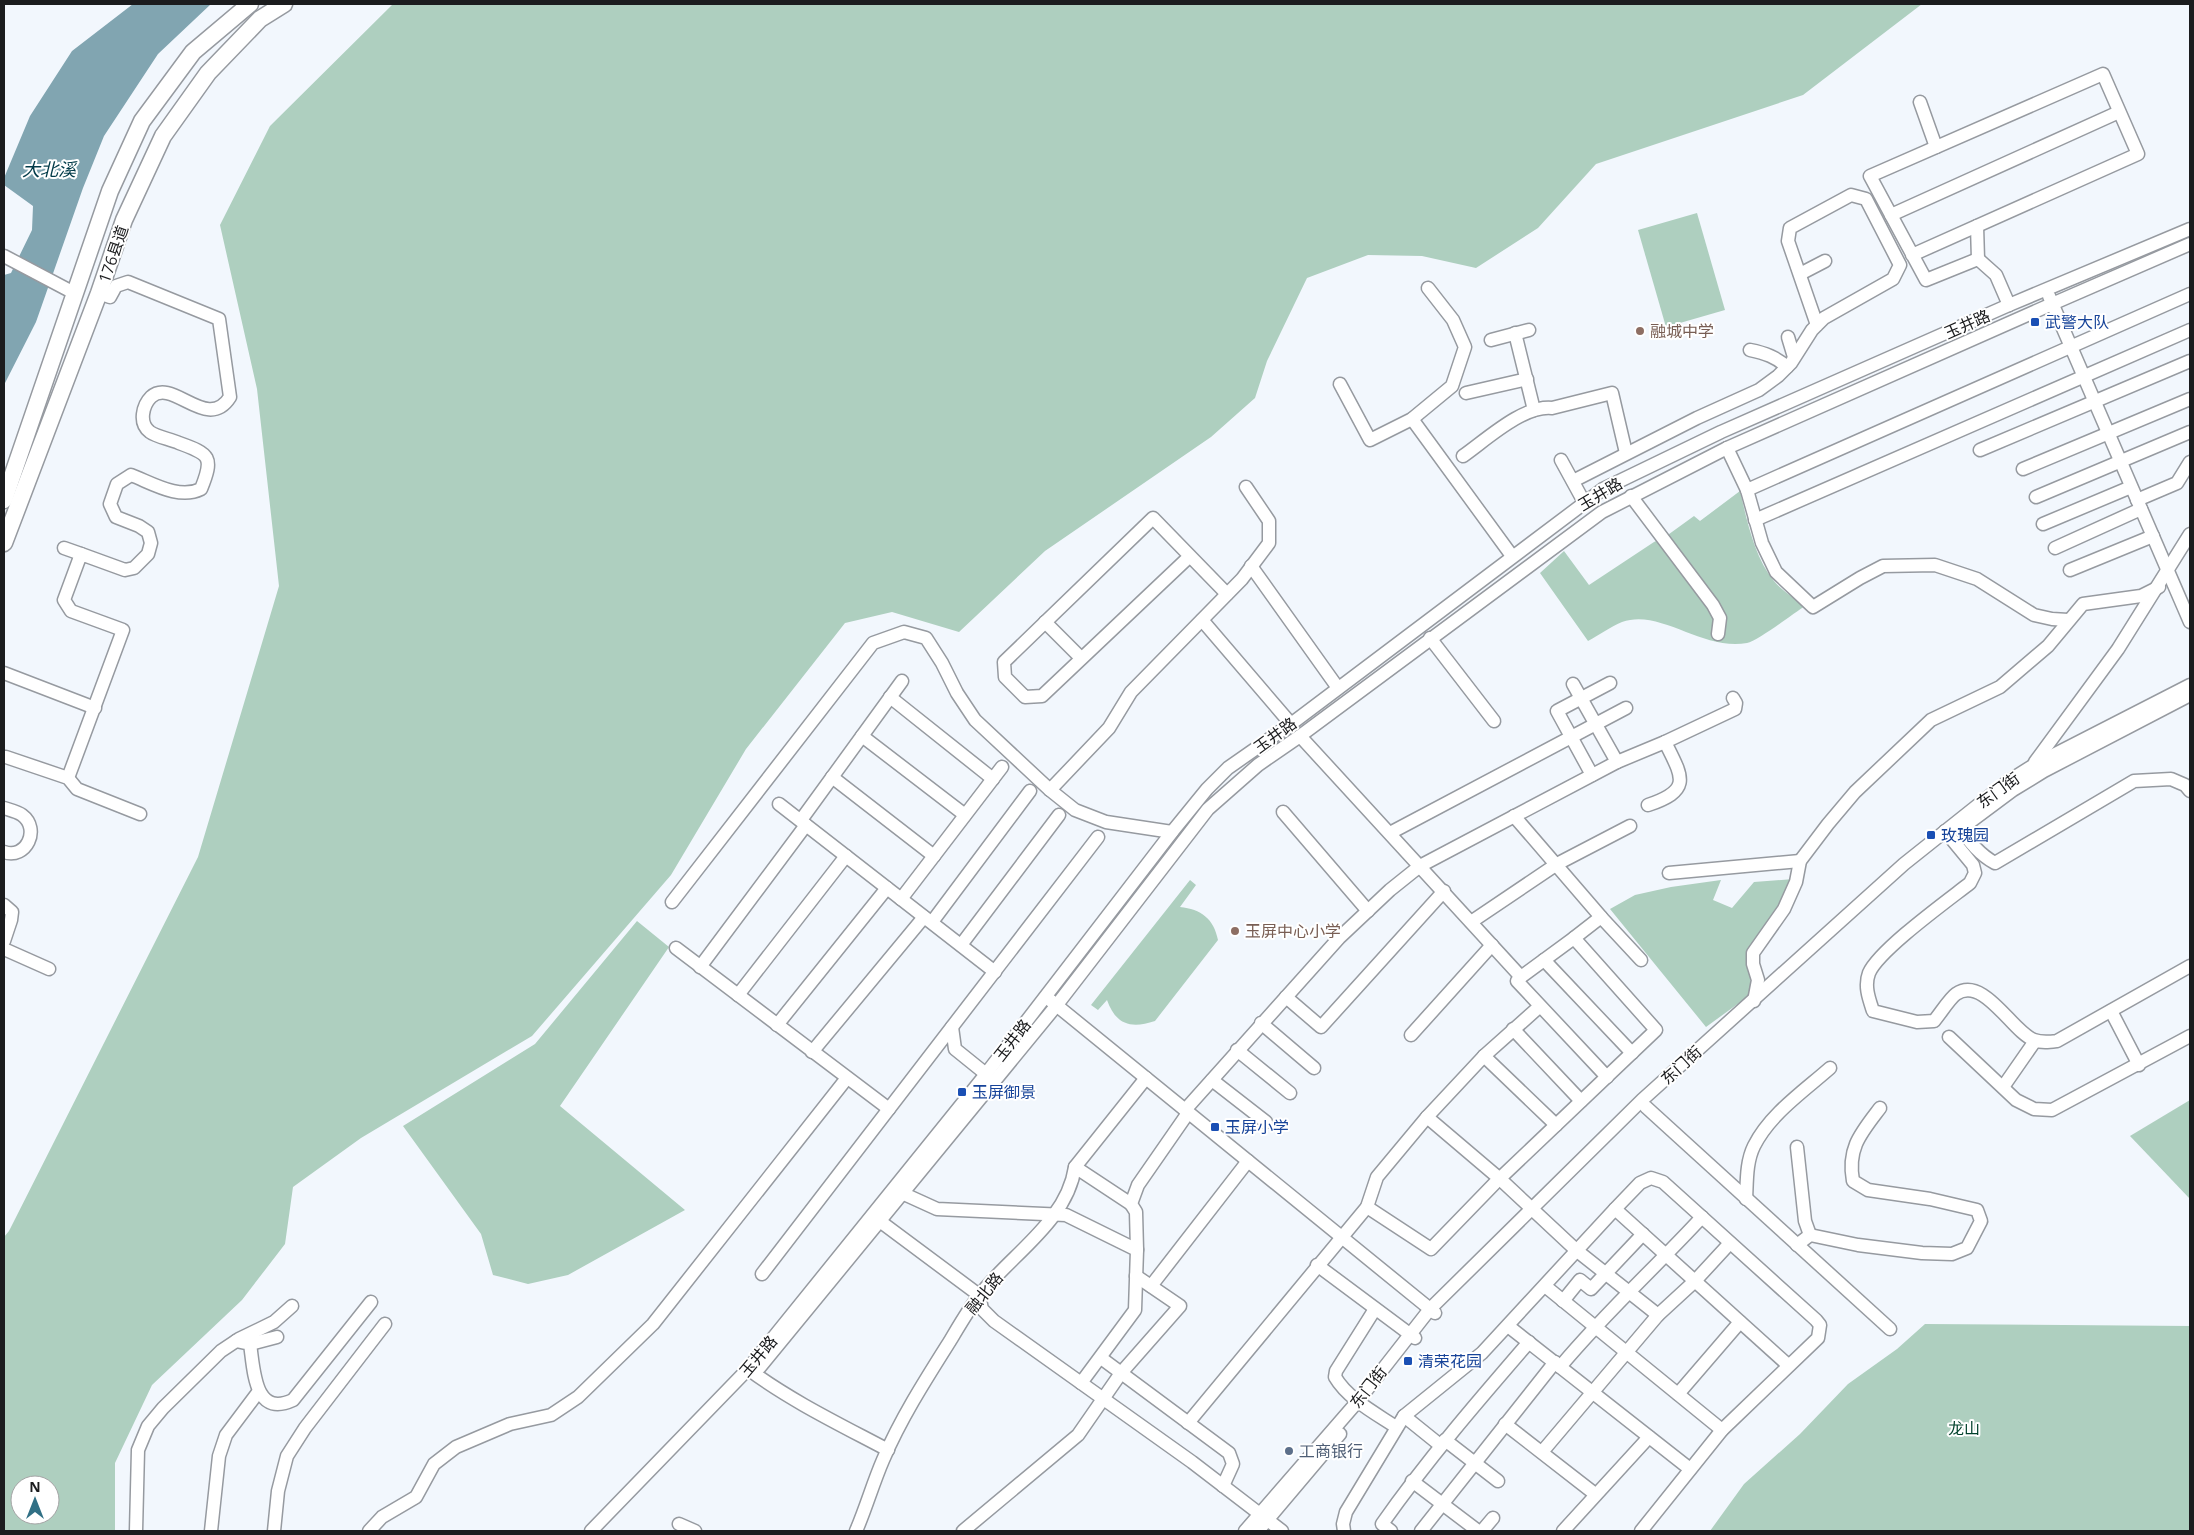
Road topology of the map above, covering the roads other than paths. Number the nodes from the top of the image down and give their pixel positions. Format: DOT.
graph roads {
  1 [pos="250,4"];
  2 [pos="284,4"];
  3 [pos="1920,102"];
  4 [pos="2119,112"];
  5 [pos="1936,147"];
  6 [pos="1891,215"];
  7 [pos="1977,226"];
  8 [pos="2190,229"];
  9 [pos="2190,244"];
  10 [pos="1912,255"];
  11 [pos="4,256"];
  12 [pos="1978,259"];
  13 [pos="1825,260"];
  14 [pos="1800,274"];
  15 [pos="1428,288"];
  16 [pos="2046,289"];
  17 [pos="99,293"];
  18 [pos="76,294"];
  19 [pos="2190,294"];
  20 [pos="2052,304"];
  21 [pos="2009,305"];
  22 [pos="1818,324"];
  23 [pos="1529,330"];
  24 [pos="2190,330"];
  25 [pos="1515,334"];
  26 [pos="1788,337"];
  27 [pos="1491,340"];
  28 [pos="2071,348"];
  29 [pos="1750,350"];
  30 [pos="2190,361"];
  31 [pos="1791,362"];
  32 [pos="2083,376"];
  33 [pos="1527,379"];
  34 [pos="1340,384"];
  35 [pos="1466,393"];
  36 [pos="2190,399"];
  37 [pos="2094,401"];
  38 [pos="1534,410"];
  39 [pos="1412,419"];
  40 [pos="2190,432"];
  41 [pos="2108,434"];
  42 [pos="1727,448"];
  43 [pos="1980,450"];
  44 [pos="1626,453"];
  45 [pos="1463,456"];
  46 [pos="1561,460"];
  47 [pos="2120,462"];
  48 [pos="2190,462"];
  49 [pos="2023,469"];
  50 [pos="1574,481"];
  51 [pos="2131,487"];
  52 [pos="1246,488"];
  53 [pos="1747,490"];
  54 [pos="1631,496"];
  55 [pos="2036,497"];
  56 [pos="4,500"];
  57 [pos="1584,502"];
  58 [pos="2139,505"];
  59 [pos="1755,520"];
  60 [pos="2043,524"];
  61 [pos="2190,534"];
  62 [pos="2153,536"];
  63 [pos="4,543"];
  64 [pos="64,548"];
  65 [pos="2055,548"];
  66 [pos="80,554"];
  67 [pos="1190,556"];
  68 [pos="1512,556"];
  69 [pos="1251,566"];
  70 [pos="2070,570"];
  71 [pos="2167,570"];
  72 [pos="2159,587"];
  73 [pos="1227,594"];
  74 [pos="1202,620"];
  75 [pos="2068,620"];
  76 [pos="1045,622"];
  77 [pos="2190,622"];
  78 [pos="1718,634"];
  79 [pos="1430,638"];
  80 [pos="1081,658"];
  81 [pos="4,673"];
  82 [pos="902,681"];
  83 [pos="1610,683"];
  84 [pos="1573,684"];
  85 [pos="2190,685"];
  86 [pos="1338,688"];
  87 [pos="2190,695"];
  88 [pos="890,697"];
  89 [pos="1581,698"];
  90 [pos="1733,698"];
  91 [pos="96,708"];
  92 [pos="1626,708"];
  93 [pos="1494,721"];
  94 [pos="1291,724"];
  95 [pos="1596,724"];
  96 [pos="862,736"];
  97 [pos="1300,736"];
  98 [pos="1571,737"];
  99 [pos="1664,742"];
  100 [pos="4,757"];
  101 [pos="1617,762"];
  102 [pos="2034,765"];
  103 [pos="1002,767"];
  104 [pos="1592,775"];
  105 [pos="68,778"];
  106 [pos="832,778"];
  107 [pos="993,779"];
  108 [pos="2025,782"];
  109 [pos="1050,790"];
  110 [pos="1030,791"];
  111 [pos="2190,791"];
  112 [pos="779,804"];
  113 [pos="1648,805"];
  114 [pos="4,808"];
  115 [pos="1283,812"];
  116 [pos="140,814"];
  117 [pos="965,815"];
  118 [pos="1058,816"];
  119 [pos="1514,816"];
  120 [pos="804,823"];
  121 [pos="1630,826"];
  122 [pos="1952,830"];
  123 [pos="1172,832"];
  124 [pos="1390,833"];
  125 [pos="1098,837"];
  126 [pos="4,852"];
  127 [pos="846,856"];
  128 [pos="934,856"];
  129 [pos="1800,861"];
  130 [pos="1420,866"];
  131 [pos="1669,873"];
  132 [pos="887,888"];
  133 [pos="1444,892"];
  134 [pos="901,899"];
  135 [pos="672,902"];
  136 [pos="4,905"];
  137 [pos="1368,911"];
  138 [pos="1601,917"];
  139 [pos="928,919"];
  140 [pos="1471,922"];
  141 [pos="1574,938"];
  142 [pos="4,941"];
  143 [pos="961,945"];
  144 [pos="1492,945"];
  145 [pos="676,948"];
  146 [pos="4,949"];
  147 [pos="1544,960"];
  148 [pos="1641,960"];
  149 [pos="2190,966"];
  150 [pos="700,967"];
  151 [pos="50,969"];
  152 [pos="995,972"];
  153 [pos="1521,977"];
  154 [pos="738,995"];
  155 [pos="1046,997"];
  156 [pos="1286,997"];
  157 [pos="1755,998"];
  158 [pos="1056,1006"];
  159 [pos="1540,1007"];
  160 [pos="2111,1011"];
  161 [pos="1747,1014"];
  162 [pos="1261,1023"];
  163 [pos="777,1025"];
  164 [pos="952,1027"];
  165 [pos="1513,1029"];
  166 [pos="1411,1035"];
  167 [pos="2190,1036"];
  168 [pos="1949,1037"];
  169 [pos="2035,1041"];
  170 [pos="1237,1050"];
  171 [pos="812,1052"];
  172 [pos="1632,1053"];
  173 [pos="930,1056"];
  174 [pos="1484,1056"];
  175 [pos="2139,1065"];
  176 [pos="1314,1068"];
  177 [pos="1830,1068"];
  178 [pos="984,1077"];
  179 [pos="1607,1077"];
  180 [pos="847,1078"];
  181 [pos="1146,1078"];
  182 [pos="1212,1080"];
  183 [pos="2002,1087"];
  184 [pos="1290,1093"];
  185 [pos="1581,1100"];
  186 [pos="1646,1107"];
  187 [pos="1880,1108"];
  188 [pos="888,1109"];
  189 [pos="1187,1111"];
  190 [pos="1427,1117"];
  191 [pos="1266,1122"];
  192 [pos="1556,1126"];
  193 [pos="1797,1147"];
  194 [pos="1248,1161"];
  195 [pos="1075,1167"];
  196 [pos="1500,1179"];
  197 [pos="904,1194"];
  198 [pos="1746,1199"];
  199 [pos="1131,1204"];
  200 [pos="1367,1207"];
  201 [pos="1615,1209"];
  202 [pos="1533,1211"];
  203 [pos="1054,1213"];
  204 [pos="1702,1217"];
  205 [pos="881,1222"];
  206 [pos="1643,1234"];
  207 [pos="1810,1235"];
  208 [pos="1341,1237"];
  209 [pos="1730,1243"];
  210 [pos="1797,1245"];
  211 [pos="1137,1250"];
  212 [pos="1576,1250"];
  213 [pos="1666,1255"];
  214 [pos="1317,1265"];
  215 [pos="1606,1273"];
  216 [pos="762,1274"];
  217 [pos="1136,1276"];
  218 [pos="1695,1281"];
  219 [pos="1151,1286"];
  220 [pos="1545,1286"];
  221 [pos="1629,1292"];
  222 [pos="979,1295"];
  223 [pos="1563,1301"];
  224 [pos="370,1302"];
  225 [pos="292,1306"];
  226 [pos="1375,1309"];
  227 [pos="1433,1311"];
  228 [pos="1658,1315"];
  229 [pos="1740,1322"];
  230 [pos="385,1324"];
  231 [pos="1508,1326"];
  232 [pos="1593,1327"];
  233 [pos="1890,1329"];
  234 [pos="1412,1336"];
  235 [pos="277,1337"];
  236 [pos="236,1341"];
  237 [pos="1529,1342"];
  238 [pos="250,1344"];
  239 [pos="1626,1352"];
  240 [pos="1101,1358"];
  241 [pos="1557,1365"];
  242 [pos="1788,1365"];
  243 [pos="752,1371"];
  244 [pos="1121,1373"];
  245 [pos="1081,1383"];
  246 [pos="259,1390"];
  247 [pos="1591,1392"];
  248 [pos="1678,1394"];
  249 [pos="1104,1398"];
  250 [pos="1361,1403"];
  251 [pos="1404,1416"];
  252 [pos="1188,1423"];
  253 [pos="1505,1424"];
  254 [pos="1396,1427"];
  255 [pos="1722,1430"];
  256 [pos="1648,1437"];
  257 [pos="1442,1442"];
  258 [pos="888,1450"];
  259 [pos="1542,1452"];
  260 [pos="1474,1463"];
  261 [pos="1690,1469"];
  262 [pos="1412,1481"];
  263 [pos="1498,1481"];
  264 [pos="1223,1486"];
  265 [pos="1595,1494"];
  266 [pos="1442,1504"];
  267 [pos="1263,1517"];
  268 [pos="1493,1518"];
  269 [pos="679,1524"];
  270 [pos="136,1531"];
  271 [pos="211,1531"];
  272 [pos="274,1531"];
  273 [pos="370,1531"];
  274 [pos="591,1531"];
  275 [pos="602,1531"];
  276 [pos="695,1531"];
  277 [pos="859,1531"];
  278 [pos="963,1531"];
  279 [pos="1245,1531"];
  280 [pos="1258,1531"];
  281 [pos="1282,1531"];
  282 [pos="1344,1531"];
  283 [pos="1391,1531"];
  284 [pos="1421,1531"];
  285 [pos="1478,1531"];
  286 [pos="1482,1531"];
  287 [pos="1563,1531"];
  288 [pos="1641,1531"];
  1 -- 18 [label="main road, 176县道"];
  2 -- 17 [label="main road, 176县道"];
  3 -- 5 [label="street"];
  4 -- 5 [label="street"];
  4 -- 6 [label="street"];
  4 -- 7 [label="street"];
  5 -- 6 [label="street"];
  6 -- 10 [label="street"];
  7 -- 10 [label="street"];
  7 -- 12 [label="street"];
  8 -- 16 [label="street, 玉井路"];
  9 -- 20 [label="street, 玉井路"];
  10 -- 12 [label="street"];
  11 -- 18 [label="street"];
  12 -- 21 [label="street"];
  13 -- 14 [label="street"];
  14 -- 22 [label="street"];
  14 -- 22 [label="street"];
  15 -- 39 [label="street"];
  16 -- 20 [label="street"];
  16 -- 21 [label="street, 玉井路"];
  17 -- 63 [label="main road, 176县道"];
  17 -- 66 [label="street"];
  18 -- 56 [label="main road, 176县道"];
  19 -- 28 [label="street"];
  20 -- 28 [label="street"];
  20 -- 42 [label="street, 玉井路"];
  21 -- 57 [label="street, 玉井路"];
  22 -- 31 [label="street"];
  23 -- 25 [label="street"];
  24 -- 32 [label="street"];
  25 -- 27 [label="street"];
  25 -- 33 [label="street"];
  26 -- 31 [label="street"];
  28 -- 32 [label="street"];
  28 -- 53 [label="street"];
  29 -- 31 [label="street"];
  30 -- 37 [label="street"];
  31 -- 44 [label="street"];
  32 -- 37 [label="street"];
  32 -- 59 [label="street"];
  33 -- 35 [label="street"];
  33 -- 38 [label="street"];
  34 -- 39 [label="street"];
  36 -- 41 [label="street"];
  37 -- 41 [label="street"];
  37 -- 43 [label="street"];
  38 -- 44 [label="street"];
  38 -- 45 [label="street"];
  39 -- 68 [label="street"];
  40 -- 47 [label="street"];
  41 -- 47 [label="street"];
  41 -- 49 [label="street"];
  42 -- 53 [label="street"];
  42 -- 54 [label="street, 玉井路"];
  44 -- 50 [label="street"];
  46 -- 50 [label="street"];
  47 -- 51 [label="street"];
  47 -- 55 [label="street"];
  48 -- 58 [label="street"];
  50 -- 57 [label="street"];
  51 -- 58 [label="street"];
  51 -- 60 [label="street"];
  52 -- 69 [label="street"];
  53 -- 59 [label="street"];
  54 -- 78 [label="street"];
  54 -- 79 [label="street, 玉井路"];
  57 -- 68 [label="street, 玉井路"];
  58 -- 62 [label="street"];
  58 -- 65 [label="street"];
  59 -- 75 [label="street"];
  61 -- 71 [label="street"];
  62 -- 70 [label="street"];
  62 -- 71 [label="street"];
  64 -- 66 [label="street"];
  66 -- 91 [label="street"];
  67 -- 73 [label="street"];
  67 -- 76 [label="street"];
  67 -- 80 [label="street"];
  68 -- 86 [label="street, 玉井路"];
  69 -- 73 [label="street"];
  69 -- 86 [label="street"];
  71 -- 72 [label="street"];
  71 -- 77 [label="street"];
  72 -- 75 [label="street"];
  72 -- 102 [label="street"];
  73 -- 74 [label="street"];
  74 -- 94 [label="street"];
  74 -- 109 [label="street"];
  75 -- 129 [label="street"];
  76 -- 80 [label="street"];
  76 -- 80 [label="street"];
  79 -- 93 [label="street"];
  79 -- 97 [label="street, 玉井路"];
  81 -- 91 [label="street"];
  82 -- 88 [label="street"];
  83 -- 89 [label="street"];
  84 -- 89 [label="street"];
  85 -- 102 [label="street, 东门街"];
  86 -- 94 [label="street, 玉井路"];
  87 -- 108 [label="street, 东门街"];
  88 -- 96 [label="street"];
  88 -- 107 [label="street"];
  89 -- 95 [label="street"];
  89 -- 98 [label="street"];
  90 -- 99 [label="street"];
  91 -- 105 [label="street"];
  92 -- 95 [label="street"];
  94 -- 123 [label="street, 玉井路"];
  95 -- 98 [label="street"];
  95 -- 101 [label="street"];
  96 -- 106 [label="street"];
  96 -- 117 [label="street"];
  97 -- 124 [label="street"];
  97 -- 158 [label="street, 玉井路"];
  98 -- 104 [label="street"];
  98 -- 124 [label="street"];
  99 -- 101 [label="street"];
  99 -- 113 [label="street"];
  100 -- 105 [label="street"];
  101 -- 104 [label="street"];
  102 -- 108 [label="street"];
  102 -- 122 [label="street, 东门街"];
  103 -- 107 [label="street"];
  104 -- 119 [label="street"];
  105 -- 116 [label="street"];
  106 -- 120 [label="street"];
  106 -- 128 [label="street"];
  107 -- 117 [label="street"];
  108 -- 122 [label="street, 东门街"];
  109 -- 123 [label="street"];
  109 -- 135 [label="street"];
  110 -- 139 [label="street"];
  111 -- 122 [label="street"];
  112 -- 120 [label="street"];
  114 -- 126 [label="street"];
  115 -- 137 [label="street"];
  117 -- 128 [label="street"];
  118 -- 143 [label="street"];
  119 -- 130 [label="street"];
  119 -- 138 [label="street"];
  120 -- 127 [label="street"];
  120 -- 150 [label="street"];
  121 -- 140 [label="street"];
  122 -- 157 [label="street, 东门街"];
  122 -- 161 [label="street, 东门街"];
  122 -- 169 [label="street"];
  123 -- 155 [label="street, 玉井路"];
  124 -- 130 [label="street"];
  125 -- 152 [label="street"];
  127 -- 132 [label="street"];
  127 -- 154 [label="street"];
  128 -- 134 [label="street"];
  129 -- 131 [label="street"];
  129 -- 157 [label="street"];
  130 -- 133 [label="street"];
  130 -- 137 [label="street"];
  132 -- 134 [label="street"];
  132 -- 163 [label="street"];
  133 -- 140 [label="street"];
  133 -- 156 [label="street"];
  134 -- 139 [label="street"];
  136 -- 142 [label="street"];
  137 -- 156 [label="street"];
  138 -- 141 [label="street"];
  138 -- 148 [label="street"];
  139 -- 143 [label="street"];
  139 -- 171 [label="street"];
  140 -- 144 [label="street"];
  141 -- 147 [label="street"];
  141 -- 172 [label="street"];
  143 -- 152 [label="street"];
  144 -- 153 [label="street"];
  144 -- 166 [label="street"];
  145 -- 150 [label="street"];
  146 -- 151 [label="street"];
  147 -- 153 [label="street"];
  147 -- 172 [label="street"];
  149 -- 160 [label="street"];
  150 -- 154 [label="street"];
  152 -- 164 [label="street"];
  153 -- 159 [label="street"];
  154 -- 163 [label="street"];
  155 -- 158 [label="street"];
  155 -- 178 [label="street, 玉井路"];
  156 -- 162 [label="street"];
  157 -- 161 [label="street"];
  157 -- 202 [label="street, 东门街"];
  158 -- 181 [label="street"];
  158 -- 197 [label="street, 玉井路"];
  159 -- 165 [label="street"];
  159 -- 179 [label="street"];
  160 -- 169 [label="street"];
  160 -- 175 [label="street"];
  161 -- 186 [label="street, 东门街"];
  162 -- 170 [label="street"];
  162 -- 176 [label="street"];
  163 -- 171 [label="street"];
  164 -- 173 [label="street"];
  164 -- 178 [label="street"];
  165 -- 174 [label="street"];
  165 -- 185 [label="street"];
  167 -- 175 [label="street"];
  168 -- 183 [label="street"];
  169 -- 183 [label="street"];
  170 -- 182 [label="street"];
  170 -- 184 [label="street"];
  171 -- 180 [label="street"];
  172 -- 179 [label="street"];
  173 -- 178 [label="street"];
  173 -- 188 [label="street"];
  174 -- 190 [label="street"];
  174 -- 192 [label="street"];
  175 -- 183 [label="street"];
  177 -- 198 [label="street"];
  178 -- 243 [label="street, 玉井路"];
  179 -- 185 [label="street"];
  180 -- 188 [label="street"];
  180 -- 273 [label="street"];
  181 -- 189 [label="street"];
  181 -- 195 [label="street, 融北路"];
  182 -- 189 [label="street"];
  182 -- 191 [label="street"];
  185 -- 192 [label="street"];
  186 -- 198 [label="street"];
  186 -- 202 [label="street, 东门街"];
  187 -- 207 [label="street"];
  188 -- 216 [label="street"];
  189 -- 194 [label="street"];
  189 -- 199 [label="street"];
  190 -- 196 [label="street"];
  190 -- 200 [label="street"];
  192 -- 196 [label="street"];
  193 -- 207 [label="street"];
  194 -- 208 [label="street"];
  194 -- 219 [label="street"];
  195 -- 199 [label="street"];
  195 -- 203 [label="street, 融北路"];
  196 -- 200 [label="street"];
  196 -- 202 [label="street"];
  197 -- 203 [label="street"];
  197 -- 205 [label="street, 玉井路"];
  198 -- 210 [label="street"];
  199 -- 211 [label="street"];
  200 -- 208 [label="street"];
  201 -- 204 [label="street"];
  201 -- 206 [label="street"];
  201 -- 212 [label="street"];
  202 -- 212 [label="street"];
  202 -- 227 [label="street, 东门街"];
  203 -- 211 [label="street"];
  203 -- 222 [label="street, 融北路"];
  204 -- 209 [label="street"];
  204 -- 213 [label="street"];
  205 -- 222 [label="street"];
  205 -- 243 [label="street, 玉井路"];
  206 -- 213 [label="street"];
  206 -- 215 [label="street"];
  207 -- 210 [label="street"];
  208 -- 214 [label="street"];
  208 -- 227 [label="street"];
  209 -- 218 [label="street"];
  209 -- 242 [label="street"];
  210 -- 233 [label="street"];
  211 -- 217 [label="street"];
  212 -- 215 [label="street"];
  212 -- 220 [label="street"];
  213 -- 218 [label="street"];
  213 -- 221 [label="street"];
  214 -- 226 [label="street"];
  214 -- 252 [label="street"];
  215 -- 221 [label="street"];
  215 -- 223 [label="street"];
  217 -- 219 [label="street"];
  217 -- 240 [label="street"];
  218 -- 228 [label="street"];
  218 -- 229 [label="street"];
  219 -- 244 [label="street"];
  220 -- 223 [label="street"];
  220 -- 231 [label="street"];
  221 -- 228 [label="street"];
  221 -- 232 [label="street"];
  222 -- 245 [label="street"];
  222 -- 258 [label="street, 融北路"];
  223 -- 232 [label="street"];
  224 -- 246 [label="street"];
  225 -- 236 [label="street"];
  226 -- 234 [label="street"];
  226 -- 250 [label="street"];
  227 -- 234 [label="street, 东门街"];
  228 -- 239 [label="street"];
  229 -- 242 [label="street"];
  229 -- 248 [label="street"];
  230 -- 272 [label="street"];
  231 -- 237 [label="street"];
  231 -- 251 [label="street"];
  232 -- 239 [label="street"];
  232 -- 241 [label="street"];
  234 -- 250 [label="street, 东门街"];
  235 -- 238 [label="street"];
  236 -- 238 [label="street"];
  236 -- 270 [label="street"];
  237 -- 241 [label="street"];
  237 -- 257 [label="street"];
  238 -- 246 [label="street"];
  239 -- 247 [label="street"];
  239 -- 248 [label="street"];
  240 -- 244 [label="street"];
  240 -- 245 [label="street"];
  241 -- 247 [label="street"];
  241 -- 253 [label="street"];
  242 -- 255 [label="street"];
  243 -- 258 [label="street"];
  243 -- 274 [label="street, 玉井路"];
  243 -- 275 [label="street, 玉井路"];
  244 -- 249 [label="street"];
  244 -- 252 [label="street"];
  245 -- 249 [label="street"];
  246 -- 271 [label="street"];
  247 -- 256 [label="street"];
  247 -- 259 [label="street"];
  248 -- 255 [label="street"];
  249 -- 264 [label="street"];
  249 -- 278 [label="street"];
  250 -- 254 [label="street"];
  250 -- 267 [label="street, 东门街"];
  251 -- 254 [label="street"];
  251 -- 257 [label="street"];
  252 -- 264 [label="street"];
  253 -- 259 [label="street"];
  253 -- 260 [label="street"];
  254 -- 282 [label="street"];
  255 -- 261 [label="street"];
  256 -- 261 [label="street"];
  256 -- 265 [label="street"];
  257 -- 260 [label="street"];
  257 -- 262 [label="street"];
  258 -- 277 [label="street, 融北路"];
  259 -- 265 [label="street"];
  260 -- 263 [label="street"];
  260 -- 266 [label="street"];
  261 -- 288 [label="street"];
  262 -- 266 [label="street"];
  262 -- 283 [label="street"];
  264 -- 267 [label="street"];
  265 -- 287 [label="street"];
  266 -- 284 [label="street"];
  266 -- 285 [label="street"];
  267 -- 279 [label="street, 东门街"];
  267 -- 280 [label="street, 东门街"];
  267 -- 281 [label="street"];
  268 -- 286 [label="street"];
  269 -- 276 [label="street"];
}
